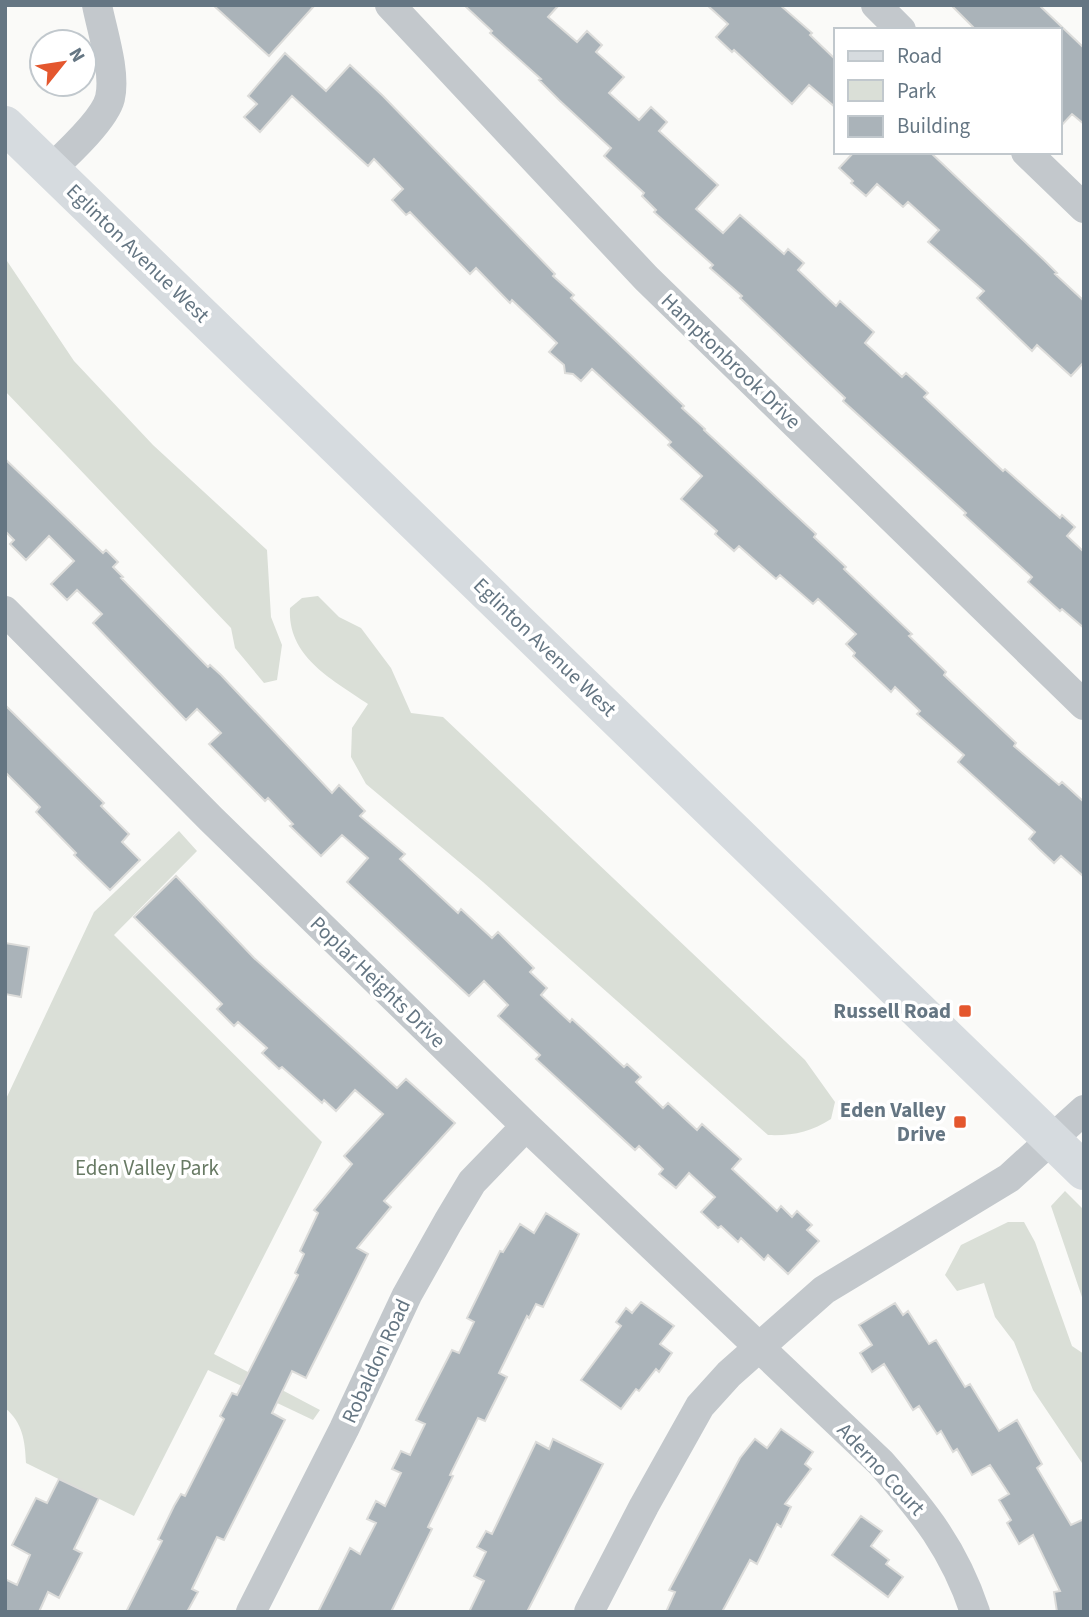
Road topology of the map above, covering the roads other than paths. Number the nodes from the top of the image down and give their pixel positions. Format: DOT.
graph roads {
  1 [pos="97,5"];
  2 [pos="390,5"];
  3 [pos="876,5"];
  4 [pos="899,28"];
  5 [pos="5,125"];
  6 [pos="1028,154"];
  7 [pos="51,169"];
  8 [pos="1084,208"];
  9 [pos="5,611"];
  10 [pos="1084,705"];
  11 [pos="1084,1110"];
  12 [pos="526,1126"];
  13 [pos="1053,1140"];
  14 [pos="1084,1171"];
  15 [pos="759,1346"];
  16 [pos="251,1612"];
  17 [pos="589,1612"];
  18 [pos="975,1612"];
  1 -- 7 [label="street"];
  2 -- 10 [label="street, Hamptonbrook Drive"];
  3 -- 4 [label="street"];
  5 -- 7 [label="main road, Eglinton Avenue West"];
  6 -- 8 [label="street"];
  7 -- 13 [label="main road, Eglinton Avenue West"];
  9 -- 12 [label="street, Poplar Heights Drive"];
  11 -- 13 [label="street"];
  12 -- 15 [label="street, Poplar Heights Drive"];
  12 -- 16 [label="street, Robaldon Road"];
  13 -- 14 [label="main road, Eglinton Avenue West"];
  13 -- 15 [label="street"];
  15 -- 17 [label="street"];
  15 -- 18 [label="street, Aderno Court"];
}
